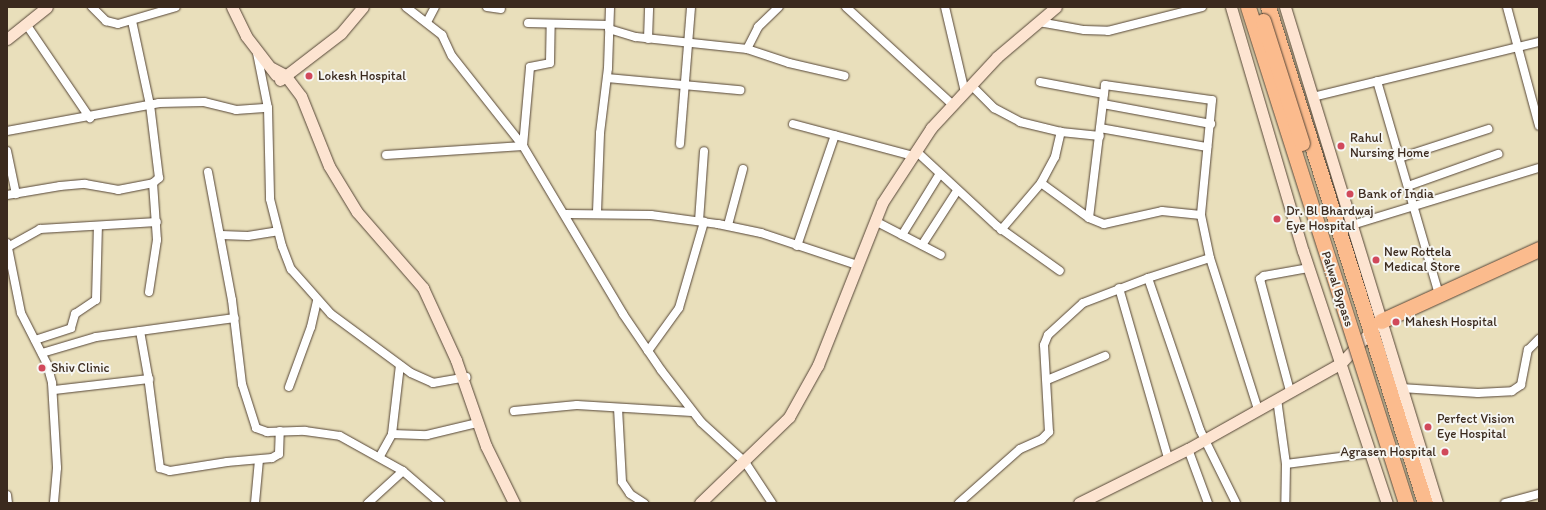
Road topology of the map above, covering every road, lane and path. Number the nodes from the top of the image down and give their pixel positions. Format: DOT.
graph roads {
  1 [pos="47,7"];
  2 [pos="92,7"];
  3 [pos="176,7"];
  4 [pos="232,7"];
  5 [pos="363,7"];
  6 [pos="406,7"];
  7 [pos="435,7"];
  8 [pos="487,7"];
  9 [pos="610,7"];
  10 [pos="649,7"];
  11 [pos="691,7"];
  12 [pos="779,7"];
  13 [pos="846,7"];
  14 [pos="945,7"];
  15 [pos="1056,7"];
  16 [pos="1202,7"];
  17 [pos="1231,7"];
  18 [pos="1242,7"];
  19 [pos="1248,7"];
  20 [pos="1258,7"];
  21 [pos="1268,7"];
  22 [pos="1285,7"];
  23 [pos="1507,7"];
  24 [pos="501,8"];
  25 [pos="132,21"];
  26 [pos="427,22"];
  27 [pos="1039,22"];
  28 [pos="528,23"];
  29 [pos="26,24"];
  30 [pos="551,24"];
  31 [pos="609,27"];
  32 [pos="7,39"];
  33 [pos="648,39"];
  34 [pos="690,42"];
  35 [pos="1539,42"];
  36 [pos="1516,47"];
  37 [pos="747,49"];
  38 [pos="257,52"];
  39 [pos="845,76"];
  40 [pos="282,78"];
  41 [pos="607,78"];
  42 [pos="1040,82"];
  43 [pos="1377,82"];
  44 [pos="686,85"];
  45 [pos="968,88"];
  46 [pos="740,90"];
  47 [pos="1104,94"];
  48 [pos="1313,97"];
  49 [pos="952,104"];
  50 [pos="1103,104"];
  51 [pos="150,105"];
  52 [pos="268,108"];
  53 [pos="1537,110"];
  54 [pos="90,118"];
  55 [pos="793,124"];
  56 [pos="1210,124"];
  57 [pos="1539,126"];
  58 [pos="1488,129"];
  59 [pos="7,131"];
  60 [pos="1061,132"];
  61 [pos="1100,132"];
  62 [pos="835,135"];
  63 [pos="680,144"];
  64 [pos="523,146"];
  65 [pos="1207,147"];
  66 [pos="7,151"];
  67 [pos="704,151"];
  68 [pos="914,154"];
  69 [pos="1498,154"];
  70 [pos="386,155"];
  71 [pos="1399,158"];
  72 [pos="1539,168"];
  73 [pos="743,169"];
  74 [pos="208,172"];
  75 [pos="940,175"];
  76 [pos="154,183"];
  77 [pos="1040,183"];
  78 [pos="1408,186"];
  79 [pos="957,191"];
  80 [pos="16,194"];
  81 [pos="7,196"];
  82 [pos="1415,207"];
  83 [pos="597,212"];
  84 [pos="565,214"];
  85 [pos="1201,215"];
  86 [pos="1089,218"];
  87 [pos="702,221"];
  88 [pos="875,221"];
  89 [pos="157,222"];
  90 [pos="1352,225"];
  91 [pos="98,226"];
  92 [pos="728,226"];
  93 [pos="1002,230"];
  94 [pos="278,231"];
  95 [pos="221,235"];
  96 [pos="902,235"];
  97 [pos="8,245"];
  98 [pos="922,245"];
  99 [pos="797,246"];
  100 [pos="1539,249"];
  101 [pos="941,255"];
  102 [pos="1210,258"];
  103 [pos="857,265"];
  104 [pos="1309,268"];
  105 [pos="1060,271"];
  106 [pos="1148,278"];
  107 [pos="1119,288"];
  108 [pos="149,292"];
  109 [pos="1439,295"];
  110 [pos="317,301"];
  111 [pos="235,318"];
  112 [pos="1381,321"];
  113 [pos="140,331"];
  114 [pos="1370,332"];
  115 [pos="1539,339"];
  116 [pos="35,340"];
  117 [pos="648,351"];
  118 [pos="42,353"];
  119 [pos="1105,356"];
  120 [pos="1346,358"];
  121 [pos="400,365"];
  122 [pos="464,378"];
  123 [pos="149,379"];
  124 [pos="1047,380"];
  125 [pos="289,387"];
  126 [pos="1401,388"];
  127 [pos="54,390"];
  128 [pos="1290,391"];
  129 [pos="1277,399"];
  130 [pos="618,408"];
  131 [pos="1258,409"];
  132 [pos="514,411"];
  133 [pos="692,412"];
  134 [pos="477,423"];
  135 [pos="280,431"];
  136 [pos="392,434"];
  137 [pos="1204,439"];
  138 [pos="1188,448"];
  139 [pos="1371,453"];
  140 [pos="380,456"];
  141 [pos="1168,458"];
  142 [pos="259,460"];
  143 [pos="745,462"];
  144 [pos="1286,464"];
  145 [pos="403,470"];
  146 [pos="1539,494"];
  147 [pos="7,495"];
  148 [pos="8,503"];
  149 [pos="54,503"];
  150 [pos="255,503"];
  151 [pos="368,503"];
  152 [pos="440,503"];
  153 [pos="514,503"];
  154 [pos="519,503"];
  155 [pos="644,503"];
  156 [pos="700,503"];
  157 [pos="772,503"];
  158 [pos="959,503"];
  159 [pos="1079,503"];
  160 [pos="1208,503"];
  161 [pos="1236,503"];
  162 [pos="1285,503"];
  163 [pos="1388,503"];
  164 [pos="1398,503"];
  165 [pos="1406,503"];
  166 [pos="1416,503"];
  167 [pos="1425,503"];
  168 [pos="1437,503"];
  169 [pos="1505,503"];
  1 -- 29 [label="street"];
  2 -- 25 [label="street"];
  3 -- 25 [label="street"];
  4 -- 38 [label="street"];
  5 -- 40 [label="street"];
  6 -- 26 [label="street"];
  7 -- 26 [label="street"];
  8 -- 24 [label="street"];
  9 -- 31 [label="street"];
  10 -- 33 [label="street"];
  11 -- 34 [label="street"];
  12 -- 37 [label="street"];
  13 -- 49 [label="street"];
  14 -- 45 [label="street"];
  15 -- 27 [label="street"];
  16 -- 27 [label="street"];
  17 -- 104 [label="street"];
  18 -- 120 [label="highway"];
  19 -- 165 [label="highway, Palwal Bypass, bridge"];
  20 -- 166 [label="highway, Palwal Bypass, bridge"];
  21 -- 114 [label="highway"];
  22 -- 48 [label="street"];
  23 -- 36 [label="street"];
  25 -- 51 [label="street"];
  26 -- 64 [label="street"];
  27 -- 45 [label="street"];
  28 -- 30 [label="street"];
  29 -- 32 [label="street"];
  29 -- 54 [label="street"];
  30 -- 31 [label="street"];
  30 -- 64 [label="street"];
  31 -- 33 [label="street"];
  31 -- 41 [label="street"];
  33 -- 34 [label="street"];
  34 -- 37 [label="street"];
  34 -- 44 [label="street"];
  35 -- 36 [label="street"];
  36 -- 43 [label="street"];
  36 -- 53 [label="street"];
  37 -- 39 [label="street"];
  38 -- 40 [label="street"];
  38 -- 52 [label="street"];
  40 -- 122 [label="street"];
  41 -- 44 [label="street"];
  41 -- 83 [label="street"];
  42 -- 47 [label="street"];
  43 -- 48 [label="street"];
  43 -- 71 [label="street"];
  44 -- 46 [label="street"];
  44 -- 63 [label="street"];
  45 -- 49 [label="street"];
  45 -- 60 [label="street"];
  47 -- 50 [label="street"];
  47 -- 56 [label="street"];
  48 -- 90 [label="street"];
  49 -- 68 [label="street"];
  50 -- 56 [label="street"];
  50 -- 61 [label="street"];
  51 -- 52 [label="street"];
  51 -- 54 [label="street"];
  51 -- 76 [label="street"];
  52 -- 94 [label="street"];
  53 -- 57 [label="street"];
  54 -- 59 [label="street"];
  55 -- 62 [label="street"];
  56 -- 65 [label="street"];
  58 -- 71 [label="street"];
  60 -- 61 [label="street"];
  60 -- 77 [label="street"];
  61 -- 65 [label="street"];
  61 -- 86 [label="street"];
  62 -- 68 [label="street"];
  62 -- 99 [label="street"];
  64 -- 70 [label="street"];
  64 -- 84 [label="street"];
  65 -- 85 [label="street"];
  66 -- 80 [label="street"];
  67 -- 87 [label="street"];
  68 -- 75 [label="street"];
  68 -- 88 [label="street"];
  69 -- 78 [label="street"];
  71 -- 78 [label="street"];
  72 -- 82 [label="street"];
  73 -- 92 [label="street"];
  74 -- 95 [label="street"];
  75 -- 79 [label="street"];
  75 -- 96 [label="street"];
  76 -- 80 [label="street"];
  76 -- 89 [label="street"];
  77 -- 86 [label="street"];
  77 -- 93 [label="street"];
  78 -- 82 [label="street"];
  79 -- 93 [label="street"];
  79 -- 98 [label="street"];
  80 -- 81 [label="street"];
  82 -- 90 [label="street"];
  82 -- 109 [label="street"];
  83 -- 84 [label="street"];
  83 -- 87 [label="street"];
  84 -- 117 [label="street"];
  85 -- 86 [label="street"];
  85 -- 102 [label="street"];
  87 -- 92 [label="street"];
  87 -- 117 [label="street"];
  88 -- 96 [label="street"];
  88 -- 103 [label="street"];
  89 -- 91 [label="street"];
  89 -- 108 [label="street"];
  90 -- 112 [label="street"];
  91 -- 97 [label="street"];
  91 -- 116 [label="street"];
  92 -- 99 [label="street"];
  93 -- 105 [label="street"];
  94 -- 95 [label="street"];
  94 -- 110 [label="street"];
  95 -- 111 [label="street"];
  96 -- 98 [label="street"];
  97 -- 116 [label="street"];
  98 -- 101 [label="street"];
  99 -- 103 [label="street"];
  100 -- 109 [label="highway"];
  102 -- 106 [label="street"];
  102 -- 131 [label="street"];
  103 -- 143 [label="street"];
  104 -- 120 [label="street"];
  104 -- 128 [label="street"];
  106 -- 107 [label="street"];
  106 -- 137 [label="street"];
  107 -- 124 [label="street"];
  107 -- 141 [label="street"];
  109 -- 112 [label="highway"];
  110 -- 121 [label="street"];
  110 -- 125 [label="street"];
  111 -- 113 [label="street"];
  111 -- 135 [label="street"];
  112 -- 114 [label="street"];
  112 -- 126 [label="street"];
  113 -- 118 [label="street"];
  113 -- 123 [label="street"];
  114 -- 120 [label="street"];
  114 -- 167 [label="highway"];
  115 -- 126 [label="street"];
  116 -- 118 [label="street"];
  117 -- 133 [label="street"];
  118 -- 127 [label="street"];
  119 -- 124 [label="street"];
  120 -- 128 [label="street"];
  120 -- 139 [label="street"];
  120 -- 164 [label="highway"];
  121 -- 122 [label="street"];
  121 -- 136 [label="street"];
  122 -- 134 [label="street"];
  122 -- 154 [label="street"];
  123 -- 127 [label="street"];
  123 -- 142 [label="street"];
  124 -- 158 [label="street"];
  126 -- 168 [label="street"];
  127 -- 149 [label="street"];
  128 -- 129 [label="street"];
  129 -- 131 [label="street"];
  129 -- 144 [label="street"];
  130 -- 132 [label="street"];
  130 -- 133 [label="street"];
  130 -- 155 [label="street"];
  131 -- 137 [label="street"];
  133 -- 143 [label="street"];
  134 -- 136 [label="street"];
  134 -- 153 [label="street"];
  135 -- 140 [label="street"];
  135 -- 142 [label="street"];
  136 -- 140 [label="street"];
  137 -- 138 [label="street"];
  137 -- 161 [label="street"];
  138 -- 141 [label="street"];
  138 -- 160 [label="street"];
  139 -- 144 [label="street"];
  139 -- 163 [label="street"];
  140 -- 145 [label="street"];
  141 -- 159 [label="street"];
  142 -- 150 [label="street"];
  143 -- 156 [label="street"];
  143 -- 157 [label="street"];
  144 -- 162 [label="street"];
  145 -- 151 [label="street"];
  145 -- 152 [label="street"];
  146 -- 169 [label="street"];
  147 -- 148 [label="street"];
}
